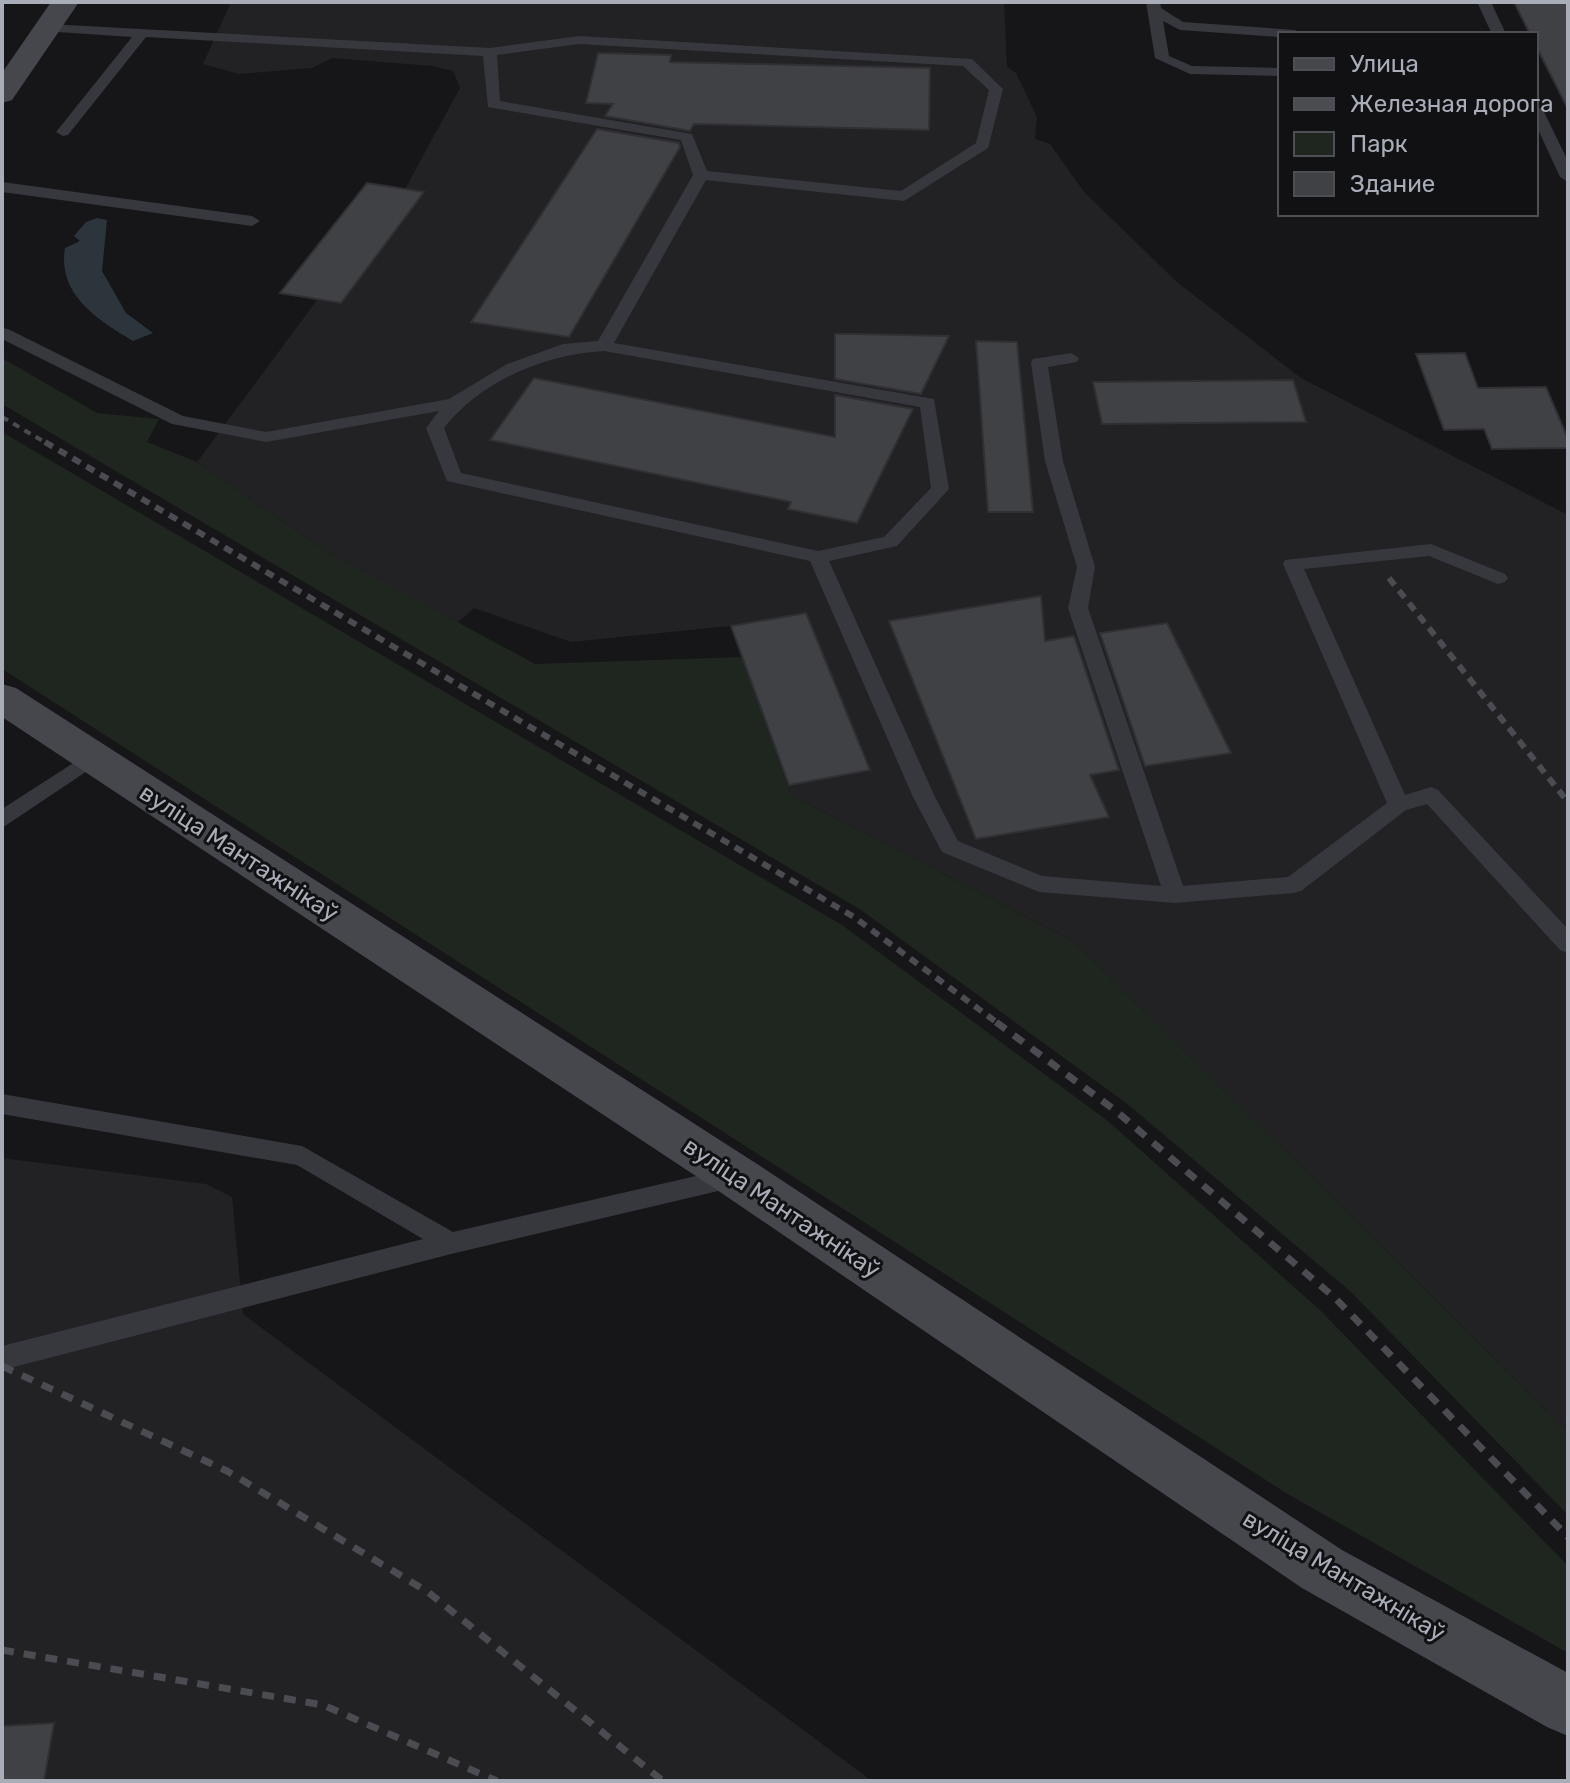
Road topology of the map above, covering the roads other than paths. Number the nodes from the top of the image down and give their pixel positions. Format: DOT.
graph roads {
  1 [pos="65,2"];
  2 [pos="1484,2"];
  3 [pos="1154,6"];
  4 [pos="48,28"];
  5 [pos="1498,32"];
  6 [pos="142,33"];
  7 [pos="1278,33"];
  8 [pos="490,52"];
  9 [pos="1278,72"];
  10 [pos="2,94"];
  11 [pos="1538,114"];
  12 [pos="63,132"];
  13 [pos="701,175"];
  14 [pos="1568,177"];
  15 [pos="2,187"];
  16 [pos="252,221"];
  17 [pos="2,333"];
  18 [pos="604,346"];
  19 [pos="1071,358"];
  20 [pos="454,403"];
  21 [pos="818,557"];
  22 [pos="1498,578"];
  23 [pos="2,698"];
  24 [pos="92,758"];
  25 [pos="1399,805"];
  26 [pos="2,820"];
  27 [pos="1175,895"];
  28 [pos="1568,944"];
  29 [pos="2,1104"];
  30 [pos="737,1177"];
  31 [pos="451,1243"];
  32 [pos="2,1358"];
  33 [pos="1568,1706"];
  1 -- 4 [label="main road"];
  2 -- 5 [label="lane"];
  3 -- 7 [label="lane"];
  3 -- 9 [label="lane"];
  4 -- 6 [label="lane"];
  4 -- 10 [label="main road"];
  6 -- 8 [label="lane"];
  6 -- 12 [label="lane"];
  8 -- 13 [label="lane"];
  8 -- 13 [label="lane"];
  11 -- 14 [label="lane"];
  13 -- 18 [label="lane"];
  15 -- 16 [label="lane"];
  17 -- 20 [label="lane"];
  18 -- 20 [label="lane"];
  18 -- 21 [label="lane"];
  19 -- 27 [label="lane"];
  20 -- 21 [label="lane"];
  21 -- 27 [label="lane"];
  22 -- 25 [label="lane"];
  23 -- 24 [label="main road, вуліца Мантажнікаў"];
  24 -- 26 [label="lane"];
  24 -- 30 [label="main road, вуліца Мантажнікаў"];
  25 -- 27 [label="lane"];
  25 -- 28 [label="lane"];
  29 -- 31 [label="lane"];
  30 -- 31 [label="lane"];
  30 -- 33 [label="main road, вуліца Мантажнікаў"];
  31 -- 32 [label="lane"];
}
